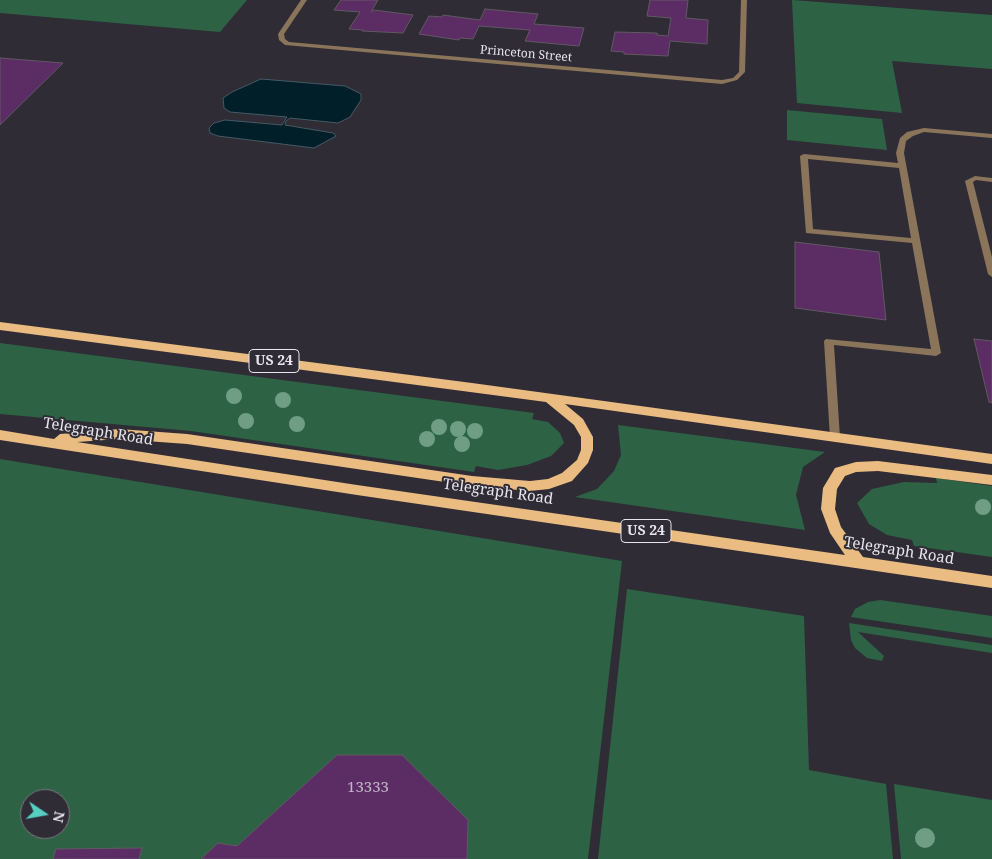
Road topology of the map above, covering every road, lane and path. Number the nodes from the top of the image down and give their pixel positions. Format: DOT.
graph roads {
  1 [pos="304,0"];
  2 [pos="744,0"];
  3 [pos="992,136"];
  4 [pos="902,166"];
  5 [pos="992,180"];
  6 [pos="916,240"];
  7 [pos="992,274"];
  8 [pos="0,326"];
  9 [pos="547,397"];
  10 [pos="0,435"];
  11 [pos="835,438"];
  12 [pos="41,441"];
  13 [pos="992,459"];
  14 [pos="992,480"];
  15 [pos="858,562"];
  16 [pos="992,582"];
  1 -- 2 [label="street, Princeton Street"];
  3 -- 4 [label="street"];
  4 -- 6 [label="street"];
  4 -- 6 [label="street"];
  5 -- 7 [label="street"];
  6 -- 11 [label="street"];
  8 -- 9 [label="main road, US 24"];
  9 -- 11 [label="main road, US 24"];
  9 -- 12 [label="main road"];
  10 -- 12 [label="main road, Telegraph Road / US 24"];
  11 -- 13 [label="main road, US 24"];
  12 -- 15 [label="main road, Telegraph Road / US 24"];
  14 -- 15 [label="main road"];
  15 -- 16 [label="main road, Telegraph Road / US 24"];
}
